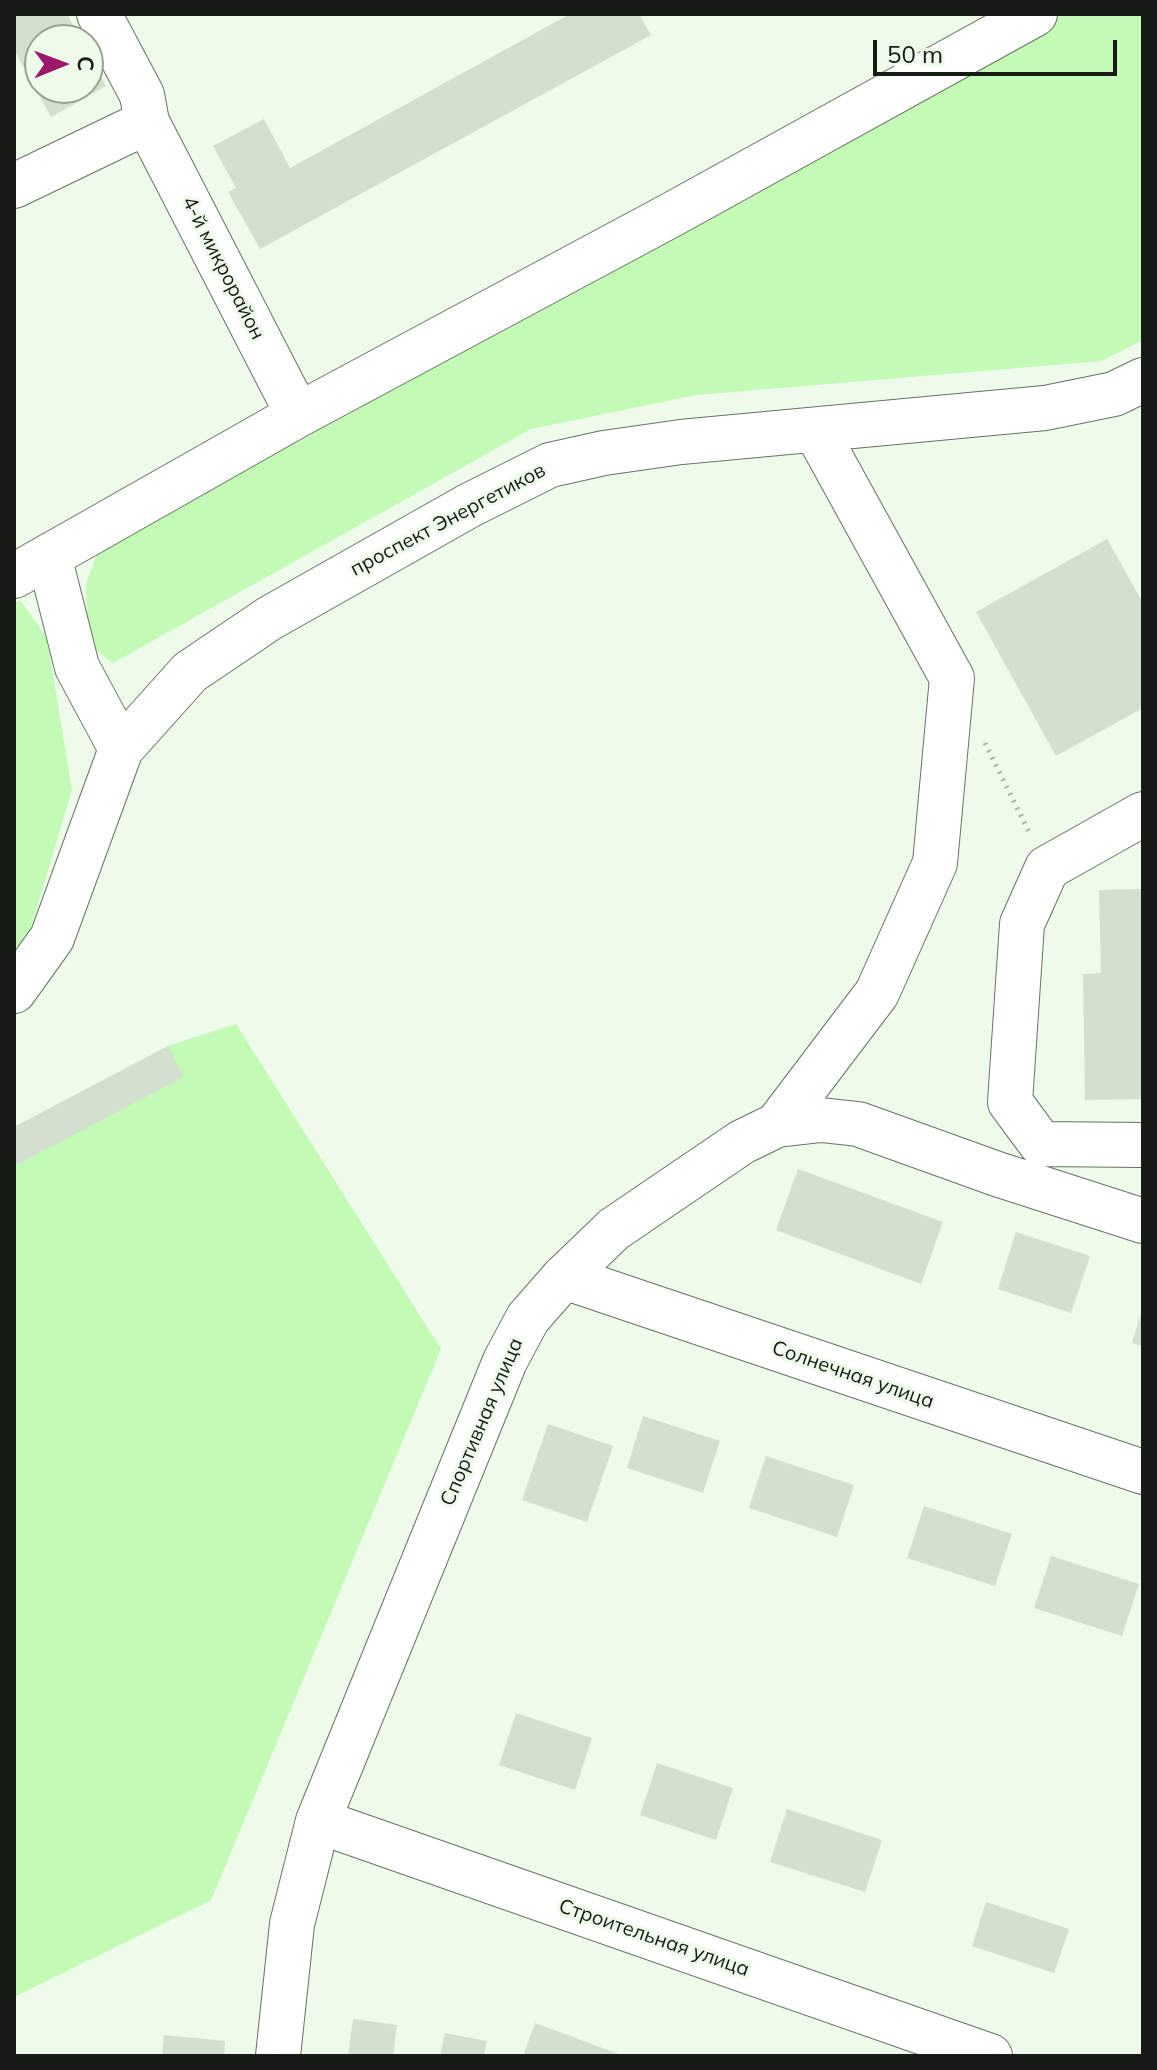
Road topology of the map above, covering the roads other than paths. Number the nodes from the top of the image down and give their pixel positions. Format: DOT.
graph roads {
  1 [pos="99,14"];
  2 [pos="1035,14"];
  3 [pos="147,122"];
  4 [pos="14,186"];
  5 [pos="1143,380"];
  6 [pos="298,415"];
  7 [pos="816,431"];
  8 [pos="31,566"];
  9 [pos="121,749"];
  10 [pos="1143,814"];
  11 [pos="14,991"];
  12 [pos="1010,1102"];
  13 [pos="777,1125"];
  14 [pos="1143,1145"];
  15 [pos="997,1174"];
  16 [pos="1143,1221"];
  17 [pos="564,1277"];
  18 [pos="1143,1472"];
  19 [pos="318,1821"];
  20 [pos="278,2056"];
  21 [pos="990,2056"];
  1 -- 3 [label="street, 4-й микрорайон"];
  2 -- 6 [label="street"];
  3 -- 4 [label="street"];
  3 -- 6 [label="street, 4-й микрорайон"];
  5 -- 7 [label="street, проспект Энергетиков"];
  6 -- 8 [label="street"];
  7 -- 9 [label="street, проспект Энергетиков"];
  7 -- 13 [label="street"];
  8 -- 9 [label="street"];
  9 -- 11 [label="street, проспект Энергетиков"];
  10 -- 12 [label="street"];
  12 -- 14 [label="street"];
  12 -- 15 [label="street"];
  13 -- 15 [label="street, Спортивная улица"];
  13 -- 17 [label="street, Спортивная улица"];
  15 -- 16 [label="street, Спортивная улица"];
  17 -- 18 [label="street, Солнечная улица"];
  17 -- 19 [label="street, Спортивная улица"];
  19 -- 20 [label="street, Спортивная улица"];
  19 -- 21 [label="street, Строительная улица"];
}
